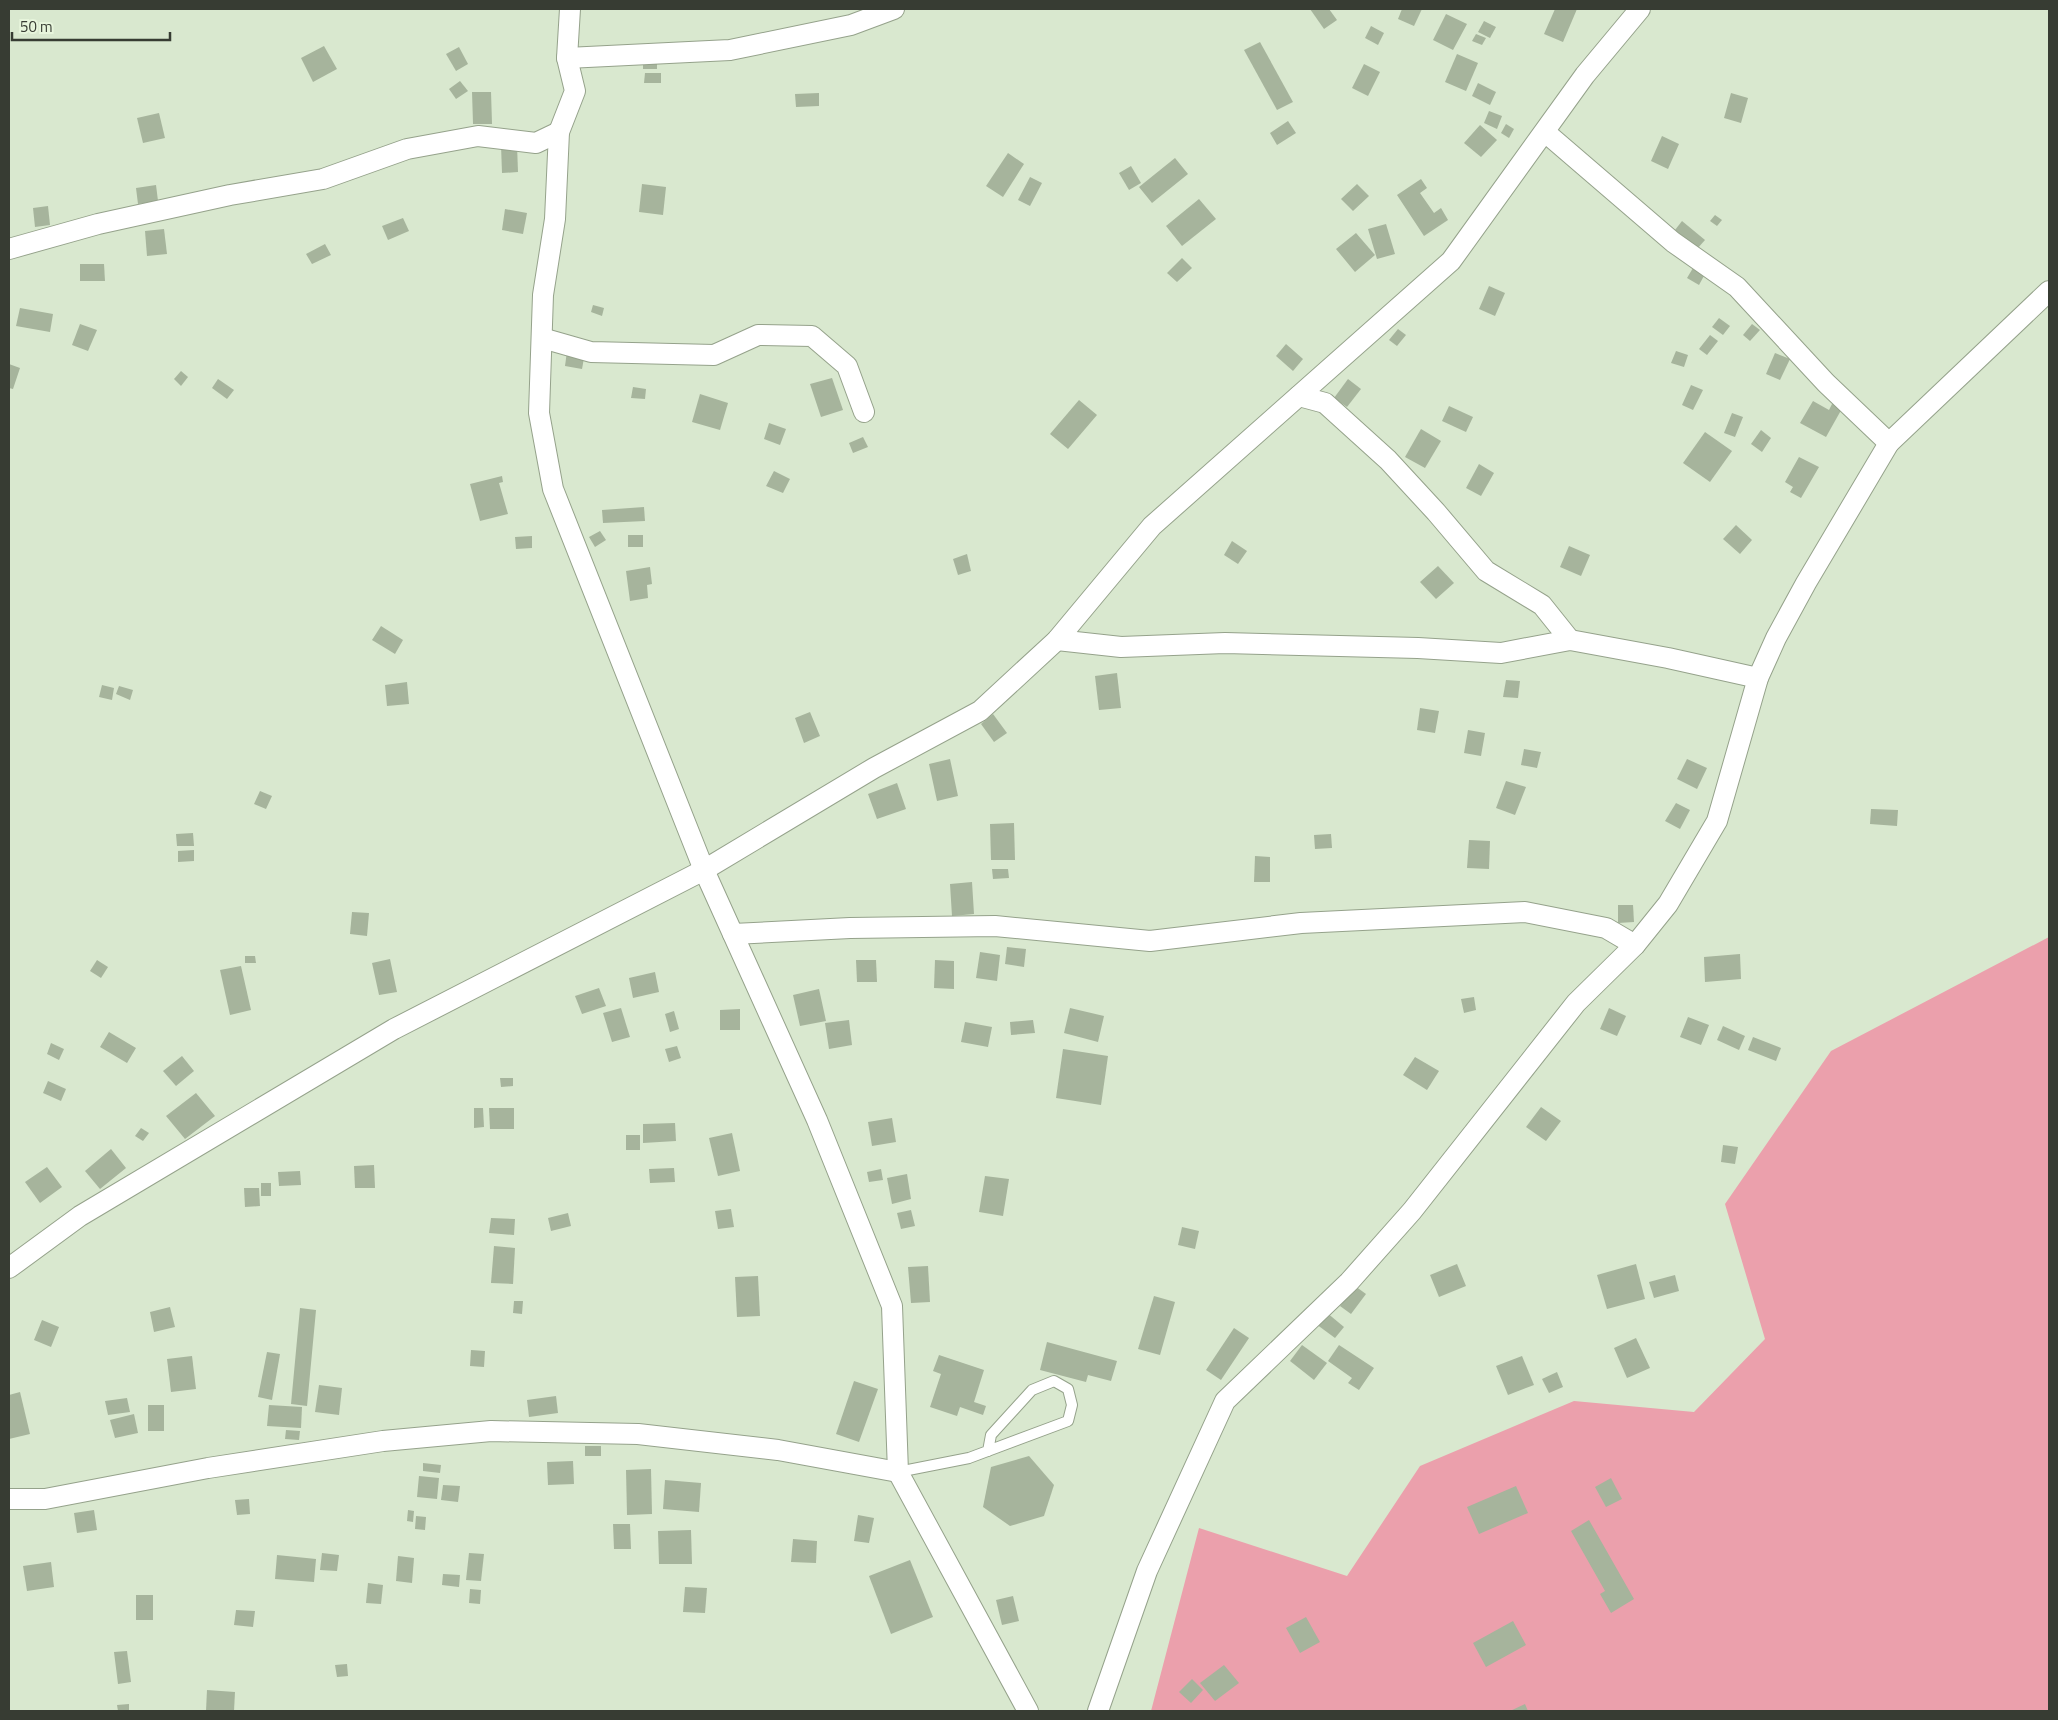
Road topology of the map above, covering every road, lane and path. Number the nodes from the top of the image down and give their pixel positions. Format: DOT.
graph roads {
  1 [pos="570,9"];
  2 [pos="894,9"];
  3 [pos="1640,9"];
  4 [pos="567,58"];
  5 [pos="559,132"];
  6 [pos="1545,132"];
  7 [pos="9,249"];
  8 [pos="2049,291"];
  9 [pos="542,338"];
  10 [pos="1299,396"];
  11 [pos="864,412"];
  12 [pos="1889,443"];
  13 [pos="1057,640"];
  14 [pos="1570,640"];
  15 [pos="1758,678"];
  16 [pos="704,870"];
  17 [pos="733,934"];
  18 [pos="1635,945"];
  19 [pos="9,1268"];
  20 [pos="988,1451"];
  21 [pos="898,1472"];
  22 [pos="9,1499"];
  23 [pos="1028,1711"];
  24 [pos="1098,1711"];
  1 -- 4 [label="street"];
  2 -- 4 [label="street"];
  3 -- 6 [label="street"];
  4 -- 5 [label="street"];
  5 -- 7 [label="street"];
  5 -- 9 [label="street"];
  6 -- 10 [label="street"];
  6 -- 12 [label="street"];
  8 -- 12 [label="street"];
  9 -- 11 [label="street"];
  9 -- 16 [label="street"];
  10 -- 13 [label="street"];
  10 -- 14 [label="street"];
  12 -- 15 [label="street"];
  13 -- 14 [label="street"];
  13 -- 16 [label="street"];
  14 -- 15 [label="street"];
  15 -- 18 [label="street"];
  16 -- 17 [label="street"];
  16 -- 19 [label="street"];
  17 -- 18 [label="street"];
  17 -- 21 [label="street"];
  18 -- 24 [label="street"];
  20 -- 20 [label="lane"];
  20 -- 21 [label="lane"];
  21 -- 22 [label="street"];
  21 -- 23 [label="street"];
}
